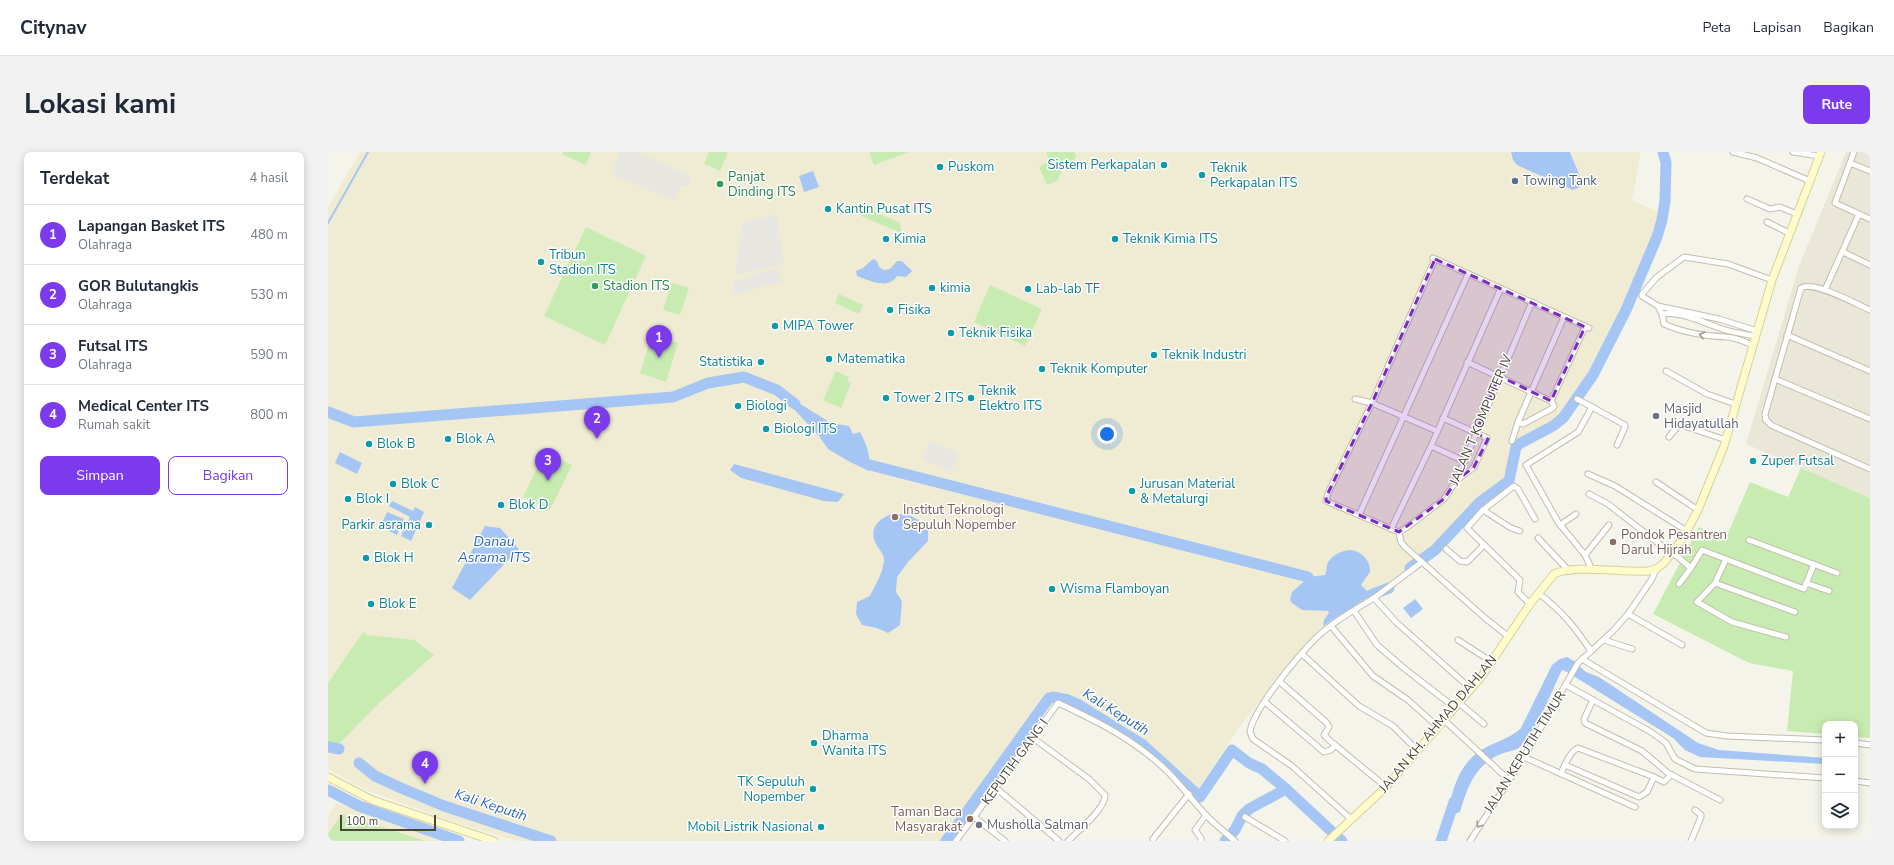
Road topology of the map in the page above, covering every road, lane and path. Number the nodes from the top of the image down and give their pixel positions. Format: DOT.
graph roads {
  1 [pos="1733,152"];
  2 [pos="1793,152"];
  3 [pos="1854,152"];
  4 [pos="1820,154"];
  5 [pos="1850,163"];
  6 [pos="1870,171"];
  7 [pos="1810,181"];
  8 [pos="1747,199"];
  9 [pos="1797,214"];
  10 [pos="1858,214"];
  11 [pos="1870,219"];
  12 [pos="1767,222"];
  13 [pos="1789,233"];
  14 [pos="1843,252"];
  15 [pos="1870,265"];
  16 [pos="1468,274"];
  17 [pos="1772,280"];
  18 [pos="1501,288"];
  19 [pos="1825,290"];
  20 [pos="1532,302"];
  21 [pos="1658,306"];
  22 [pos="1870,310"];
  23 [pos="1662,314"];
  24 [pos="1564,317"];
  25 [pos="1720,328"];
  26 [pos="1756,333"];
  27 [pos="1787,334"];
  28 [pos="1720,337"];
  29 [pos="1753,345"];
  30 [pos="1467,362"];
  31 [pos="1666,371"];
  32 [pos="1870,371"];
  33 [pos="1500,376"];
  34 [pos="1775,379"];
  35 [pos="1532,391"];
  36 [pos="1355,399"];
  37 [pos="1578,399"];
  38 [pos="1551,401"];
  39 [pos="1372,403"];
  40 [pos="1735,404"];
  41 [pos="1592,407"];
  42 [pos="1404,416"];
  43 [pos="1443,418"];
  44 [pos="1870,419"];
  45 [pos="1518,422"];
  46 [pos="1437,430"];
  47 [pos="1476,432"];
  48 [pos="1669,437"];
  49 [pos="1726,440"];
  50 [pos="1512,441"];
  51 [pos="1617,445"];
  52 [pos="1431,446"];
  53 [pos="1464,461"];
  54 [pos="1870,469"];
  55 [pos="1588,474"];
  56 [pos="1456,481"];
  57 [pos="1656,482"];
  58 [pos="1589,494"];
  59 [pos="1483,510"];
  60 [pos="1698,510"];
  61 [pos="1576,514"];
  62 [pos="1359,515"];
  63 [pos="1535,519"];
  64 [pos="1560,525"];
  65 [pos="1609,525"];
  66 [pos="1391,529"];
  67 [pos="1520,531"];
  68 [pos="1687,531"];
  69 [pos="1399,532"];
  70 [pos="1538,538"];
  71 [pos="1748,540"];
  72 [pos="1484,545"];
  73 [pos="1446,549"];
  74 [pos="1672,554"];
  75 [pos="1585,555"];
  76 [pos="1726,559"];
  77 [pos="1421,560"];
  78 [pos="1814,564"];
  79 [pos="1691,568"];
  80 [pos="1656,569"];
  81 [pos="1592,570"];
  82 [pos="1569,571"];
  83 [pos="1837,573"];
  84 [pos="1715,583"];
  85 [pos="1806,583"];
  86 [pos="1679,584"];
  87 [pos="1828,591"];
  88 [pos="1538,593"];
  89 [pos="1374,598"];
  90 [pos="1530,604"];
  91 [pos="1354,611"];
  92 [pos="1794,612"];
  93 [pos="1628,614"];
  94 [pos="1331,626"];
  95 [pos="1509,637"];
  96 [pos="1786,637"];
  97 [pos="1458,640"];
  98 [pos="1604,640"];
  99 [pos="1682,645"];
  100 [pos="1632,649"];
  101 [pos="1591,651"];
  102 [pos="1302,654"];
  103 [pos="1580,661"];
  104 [pos="1492,662"];
  105 [pos="1280,682"];
  106 [pos="1566,685"];
  107 [pos="1470,688"];
  108 [pos="1593,700"];
  109 [pos="1265,702"];
  110 [pos="1456,704"];
  111 [pos="1444,720"];
  112 [pos="1484,724"];
  113 [pos="1438,727"];
  114 [pos="1033,738"];
  115 [pos="1822,740"];
  116 [pos="1858,743"];
  117 [pos="1335,745"];
  118 [pos="1870,745"];
  119 [pos="1417,750"];
  120 [pos="1524,757"];
  121 [pos="1565,765"];
  122 [pos="1561,774"];
  123 [pos="1671,775"];
  124 [pos="328,777"];
  125 [pos="1654,777"];
  126 [pos="1822,778"];
  127 [pos="1509,780"];
  128 [pos="1858,781"];
  129 [pos="1870,783"];
  130 [pos="1386,786"];
  131 [pos="996,788"];
  132 [pos="1189,794"];
  133 [pos="1720,800"];
  134 [pos="1635,807"];
  135 [pos="1695,810"];
  136 [pos="1206,815"];
  137 [pos="974,817"];
  138 [pos="1245,817"];
  139 [pos="1351,819"];
  140 [pos="1153,839"];
  141 [pos="1234,840"];
  142 [pos="1329,840"];
  143 [pos="494,841"];
  144 [pos="956,841"];
  145 [pos="1005,841"];
  146 [pos="1059,841"];
  147 [pos="1068,841"];
  148 [pos="1200,841"];
  149 [pos="1285,841"];
  150 [pos="1470,841"];
  151 [pos="1691,841"];
  1 -- 7 [label="street"];
  2 -- 4 [label="street"];
  3 -- 5 [label="street"];
  4 -- 7 [label="street"];
  5 -- 6 [label="street"];
  5 -- 10 [label="street"];
  7 -- 9 [label="street"];
  8 -- 9 [label="street"];
  9 -- 13 [label="street"];
  10 -- 11 [label="street"];
  10 -- 14 [label="street"];
  12 -- 13 [label="street"];
  13 -- 17 [label="street"];
  14 -- 15 [label="street"];
  14 -- 19 [label="street"];
  16 -- 18 [label="street"];
  16 -- 39 [label="street"];
  16 -- 42 [label="street"];
  17 -- 21 [label="street"];
  17 -- 26 [label="street"];
  18 -- 20 [label="street"];
  18 -- 30 [label="street"];
  19 -- 22 [label="street"];
  19 -- 27 [label="street"];
  20 -- 24 [label="street"];
  20 -- 33 [label="street, JALAN T KOMPUTER IV"];
  21 -- 23 [label="street"];
  21 -- 26 [label="street"];
  23 -- 25 [label="street"];
  28 -- 23 [label="street, one-way"];
  24 -- 35 [label="street"];
  24 -- 38 [label="street"];
  25 -- 26 [label="street"];
  25 -- 28 [label="street"];
  26 -- 29 [label="street"];
  27 -- 32 [label="street"];
  27 -- 34 [label="street"];
  28 -- 29 [label="street"];
  29 -- 40 [label="street"];
  30 -- 33 [label="street"];
  30 -- 43 [label="street"];
  31 -- 40 [label="street"];
  33 -- 35 [label="street"];
  33 -- 47 [label="street, JALAN T KOMPUTER IV"];
  34 -- 44 [label="street"];
  34 -- 54 [label="street"];
  35 -- 38 [label="street"];
  35 -- 45 [label="street"];
  36 -- 39 [label="street"];
  37 -- 41 [label="street"];
  38 -- 45 [label="street"];
  39 -- 42 [label="street"];
  39 -- 62 [label="street"];
  40 -- 49 [label="street"];
  41 -- 51 [label="street"];
  41 -- 64 [label="street"];
  42 -- 46 [label="street"];
  42 -- 62 [label="street"];
  43 -- 46 [label="street"];
  43 -- 47 [label="street"];
  45 -- 50 [label="street"];
  46 -- 52 [label="street"];
  47 -- 53 [label="street, JALAN T KOMPUTER IV"];
  47 -- 56 [label="street"];
  48 -- 49 [label="street"];
  49 -- 60 [label="street"];
  52 -- 53 [label="street"];
  52 -- 66 [label="street"];
  53 -- 56 [label="street, JALAN T KOMPUTER IV"];
  55 -- 68 [label="street"];
  56 -- 69 [label="street, JALAN T KOMPUTER IV"];
  57 -- 60 [label="street"];
  58 -- 74 [label="street"];
  59 -- 63 [label="street"];
  59 -- 67 [label="street"];
  59 -- 72 [label="street"];
  60 -- 68 [label="street"];
  61 -- 64 [label="street"];
  62 -- 66 [label="street"];
  64 -- 75 [label="street"];
  65 -- 75 [label="street"];
  66 -- 69 [label="street"];
  68 -- 74 [label="street"];
  69 -- 77 [label="street"];
  70 -- 82 [label="street"];
  71 -- 78 [label="street"];
  72 -- 73 [label="street"];
  72 -- 90 [label="street"];
  74 -- 79 [label="street"];
  74 -- 80 [label="street"];
  75 -- 81 [label="street"];
  76 -- 79 [label="street"];
  76 -- 84 [label="street"];
  76 -- 85 [label="street"];
  77 -- 89 [label="street"];
  77 -- 95 [label="street"];
  78 -- 83 [label="street"];
  78 -- 85 [label="street"];
  79 -- 86 [label="street"];
  80 -- 81 [label="street, JALAN KH. AHMAD DAHLAN"];
  80 -- 93 [label="street, JALAN KEPUTIH TIMUR"];
  81 -- 82 [label="street, JALAN KH. AHMAD DAHLAN"];
  82 -- 88 [label="street, JALAN KH. AHMAD DAHLAN"];
  84 -- 92 [label="street"];
  84 -- 96 [label="street"];
  85 -- 87 [label="street"];
  88 -- 90 [label="street, JALAN KH. AHMAD DAHLAN"];
  88 -- 101 [label="street"];
  89 -- 91 [label="street"];
  89 -- 107 [label="street"];
  90 -- 95 [label="street, JALAN KH. AHMAD DAHLAN"];
  91 -- 94 [label="street"];
  91 -- 110 [label="street"];
  93 -- 98 [label="street, JALAN KEPUTIH TIMUR"];
  93 -- 99 [label="street"];
  94 -- 102 [label="street"];
  94 -- 113 [label="street"];
  95 -- 104 [label="street, JALAN KH. AHMAD DAHLAN"];
  97 -- 104 [label="street"];
  98 -- 100 [label="street"];
  98 -- 101 [label="street, JALAN KEPUTIH TIMUR"];
  101 -- 103 [label="street, JALAN KEPUTIH TIMUR"];
  102 -- 105 [label="street"];
  102 -- 119 [label="street"];
  103 -- 106 [label="street, JALAN KEPUTIH TIMUR"];
  103 -- 115 [label="street"];
  104 -- 107 [label="street, JALAN KH. AHMAD DAHLAN"];
  105 -- 109 [label="street"];
  105 -- 117 [label="street"];
  106 -- 108 [label="street"];
  106 -- 120 [label="street, JALAN KEPUTIH TIMUR"];
  107 -- 110 [label="street, JALAN KH. AHMAD DAHLAN"];
  108 -- 123 [label="street"];
  108 -- 126 [label="street"];
  109 -- 117 [label="street"];
  109 -- 139 [label="street"];
  110 -- 111 [label="street, JALAN KH. AHMAD DAHLAN"];
  110 -- 112 [label="street"];
  111 -- 113 [label="street, JALAN KH. AHMAD DAHLAN"];
  111 -- 127 [label="street"];
  113 -- 119 [label="street, JALAN KH. AHMAD DAHLAN"];
  114 -- 131 [label="street, KEPUTIH GANG I"];
  114 -- 132 [label="street, KEPUTIH GANG I"];
  114 -- 147 [label="street"];
  116 -- 118 [label="street"];
  117 -- 130 [label="street"];
  119 -- 130 [label="street, JALAN KH. AHMAD DAHLAN"];
  120 -- 122 [label="street"];
  120 -- 127 [label="street, JALAN KEPUTIH TIMUR"];
  121 -- 122 [label="street"];
  121 -- 125 [label="street"];
  121 -- 125 [label="street"];
  122 -- 134 [label="street"];
  123 -- 125 [label="street"];
  123 -- 133 [label="street"];
  124 -- 143 [label="street"];
  127 -- 150 [label="street, JALAN KEPUTIH TIMUR, one-way"];
  128 -- 129 [label="street"];
  130 -- 139 [label="street, JALAN KH. AHMAD DAHLAN"];
  131 -- 137 [label="street, KEPUTIH GANG I"];
  131 -- 146 [label="street"];
  132 -- 136 [label="street"];
  132 -- 140 [label="street"];
  135 -- 151 [label="street"];
  136 -- 141 [label="street"];
  136 -- 148 [label="street"];
  137 -- 144 [label="street, KEPUTIH GANG I"];
  137 -- 145 [label="street"];
  138 -- 149 [label="street"];
  139 -- 142 [label="street, JALAN KH. AHMAD DAHLAN"];
}
